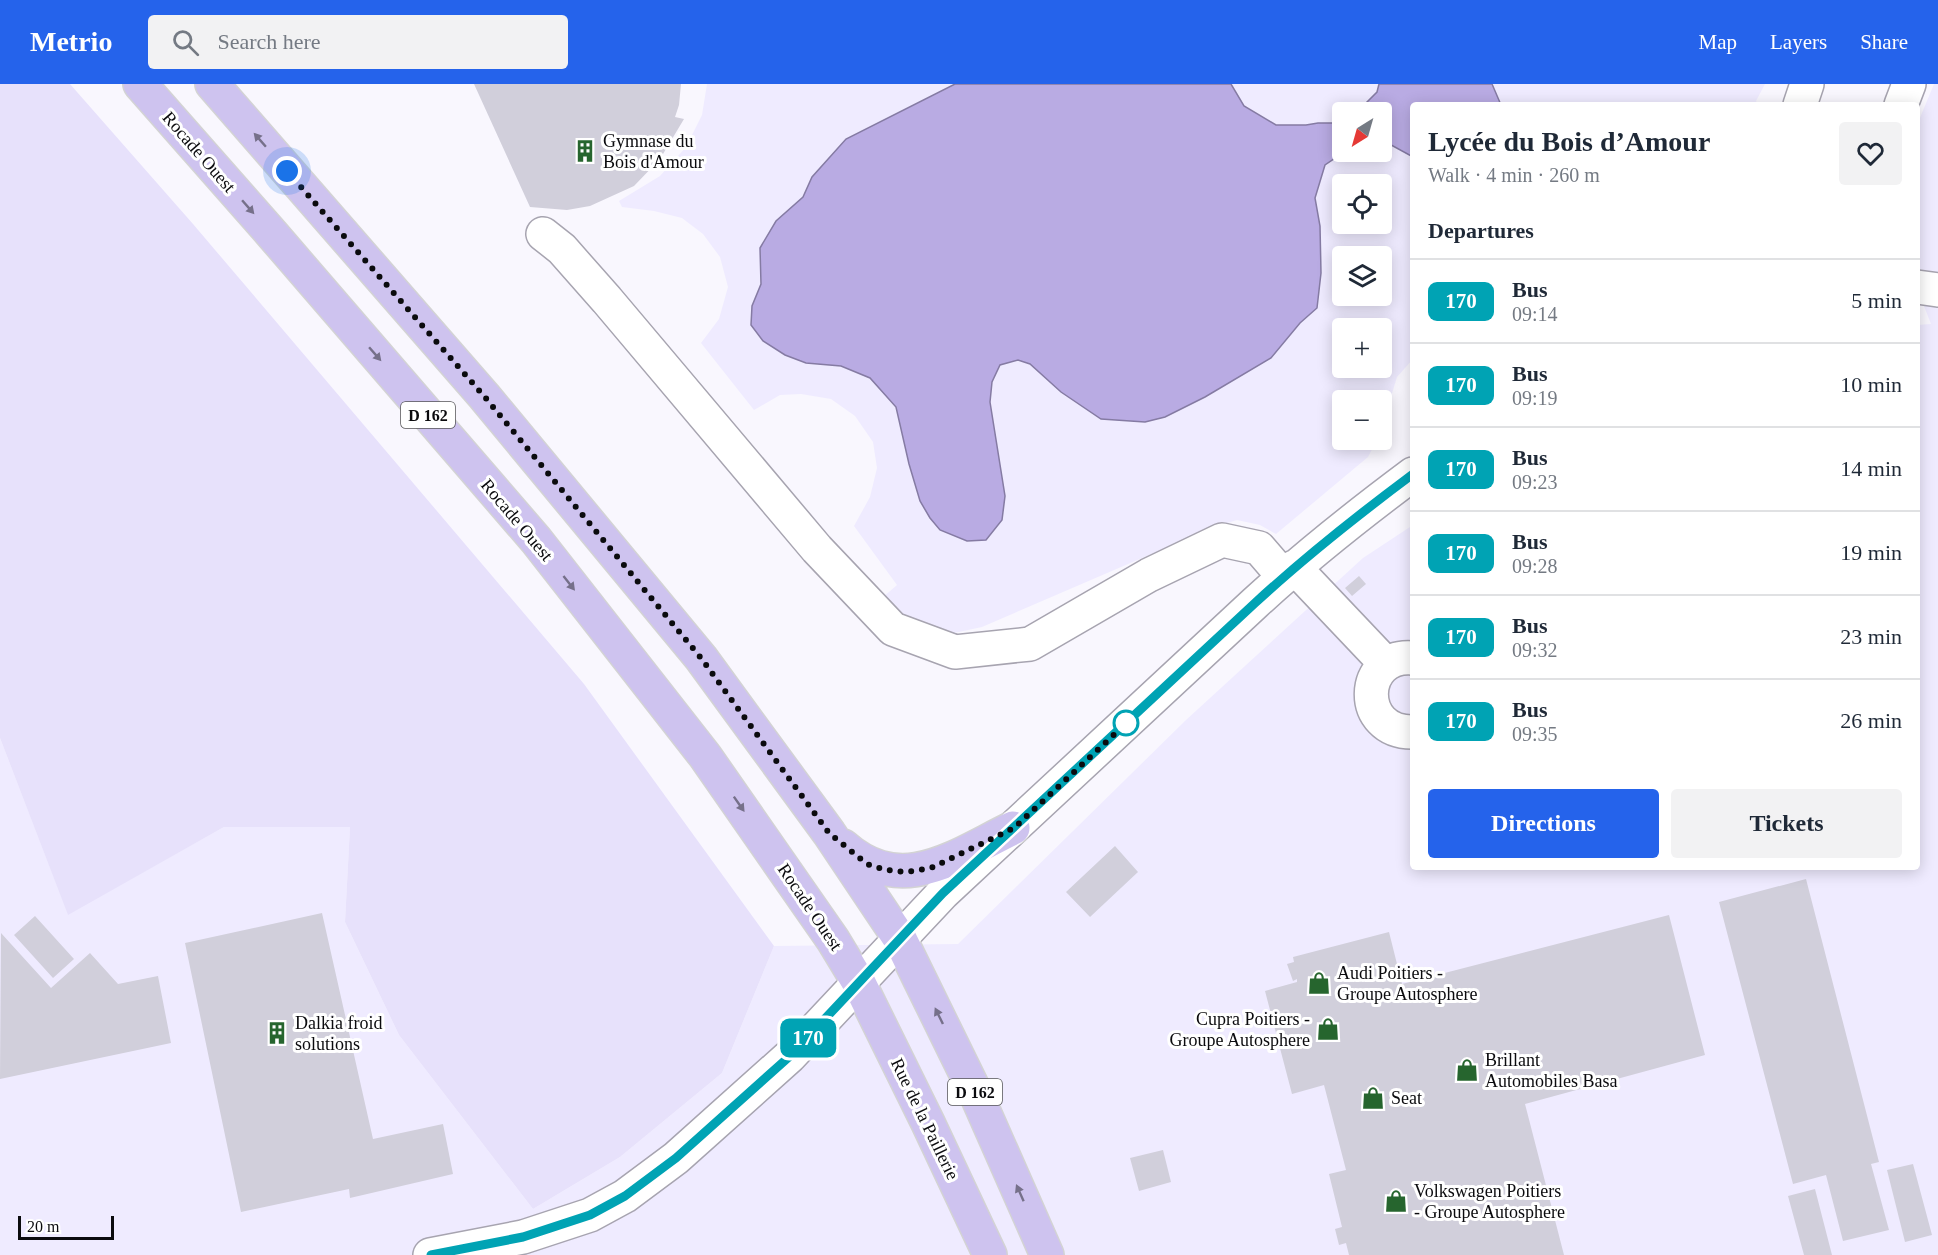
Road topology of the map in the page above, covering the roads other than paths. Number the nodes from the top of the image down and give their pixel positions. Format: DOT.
graph roads {
  1 [pos="140,84"];
  2 [pos="212,84"];
  3 [pos="1807,84"];
  4 [pos="1909,84"];
  5 [pos="1801,102"];
  6 [pos="1902,102"];
  7 [pos="543,234"];
  8 [pos="1920,287"];
  9 [pos="1938,290"];
  10 [pos="1410,476"];
  11 [pos="1289,572"];
  12 [pos="1400,661"];
  13 [pos="1410,732"];
  14 [pos="1014,828"];
  15 [pos="829,833"];
  16 [pos="900,939"];
  17 [pos="859,983"];
  18 [pos="430,1255"];
  19 [pos="990,1255"];
  20 [pos="1047,1255"];
  1 -- 17 [label="main road, Rocade Ouest / D 162, one-way"];
  15 -- 2 [label="main road, D 162, one-way"];
  3 -- 5 [label="street"];
  4 -- 6 [label="street"];
  7 -- 11 [label="street"];
  8 -- 9 [label="street"];
  10 -- 11 [label="street"];
  11 -- 12 [label="street"];
  11 -- 14 [label="street"];
  12 -- 13 [label="street"];
  14 -- 15 [label="main road"];
  14 -- 16 [label="street"];
  15 -- 16 [label="main road, D 162"];
  16 -- 17 [label="street"];
  20 -- 16 [label="main road, D 162, one-way"];
  17 -- 18 [label="street"];
  17 -- 19 [label="main road, Rue de la Paillerie / D 162"];
}
